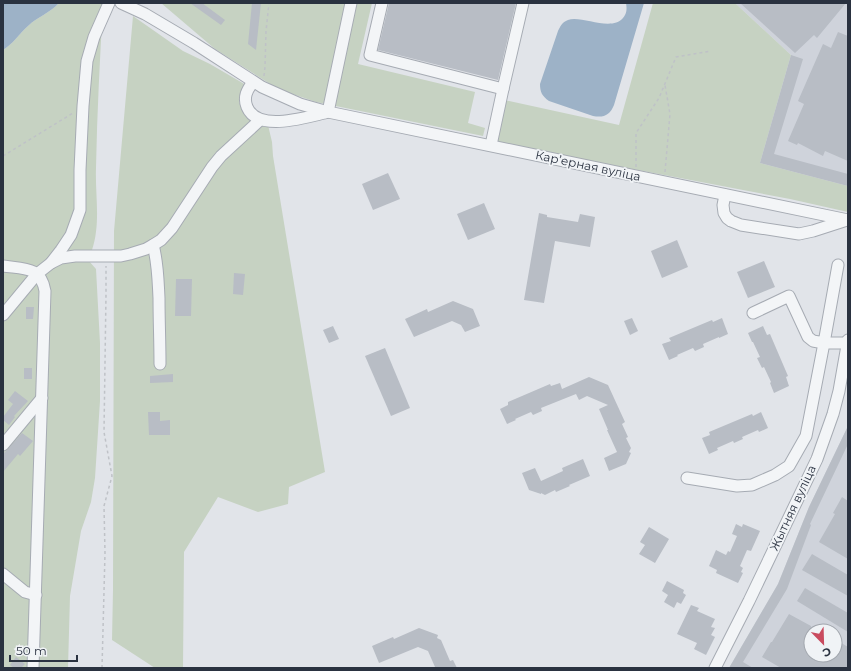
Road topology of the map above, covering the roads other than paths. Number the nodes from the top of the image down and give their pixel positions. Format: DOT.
graph roads {
  1 [pos="110,3"];
  2 [pos="121,3"];
  3 [pos="351,3"];
  4 [pos="382,3"];
  5 [pos="523,3"];
  6 [pos="258,85"];
  7 [pos="503,89"];
  8 [pos="328,112"];
  9 [pos="260,120"];
  10 [pos="491,145"];
  11 [pos="725,195"];
  12 [pos="848,220"];
  13 [pos="154,246"];
  14 [pos="51,263"];
  15 [pos="838,265"];
  16 [pos="3,266"];
  17 [pos="37,274"];
  18 [pos="753,313"];
  19 [pos="3,315"];
  20 [pos="848,342"];
  21 [pos="824,343"];
  22 [pos="160,364"];
  23 [pos="42,398"];
  24 [pos="3,445"];
  25 [pos="687,478"];
  26 [pos="3,575"];
  27 [pos="36,594"];
  28 [pos="33,668"];
  29 [pos="714,668"];
  1 -- 14 [label="street"];
  2 -- 6 [label="street, Карʼерная вуліца"];
  3 -- 8 [label="street"];
  4 -- 7 [label="street"];
  5 -- 7 [label="street"];
  6 -- 8 [label="street, Карʼерная вуліца"];
  6 -- 9 [label="street"];
  7 -- 10 [label="street"];
  8 -- 9 [label="street, Карʼерная вуліца"];
  8 -- 10 [label="street, Карʼерная вуліца"];
  9 -- 13 [label="street"];
  10 -- 11 [label="street, Карʼерная вуліца"];
  11 -- 12 [label="street, Карʼерная вуліца"];
  11 -- 12 [label="street"];
  13 -- 14 [label="street"];
  13 -- 22 [label="street"];
  14 -- 17 [label="street"];
  15 -- 21 [label="street"];
  16 -- 17 [label="street"];
  17 -- 19 [label="street"];
  17 -- 23 [label="street"];
  18 -- 21 [label="street"];
  20 -- 21 [label="street"];
  20 -- 29 [label="street, Жытняя вуліца"];
  21 -- 25 [label="street"];
  23 -- 24 [label="street"];
  23 -- 27 [label="street"];
  26 -- 27 [label="street"];
  27 -- 28 [label="street"];
}
